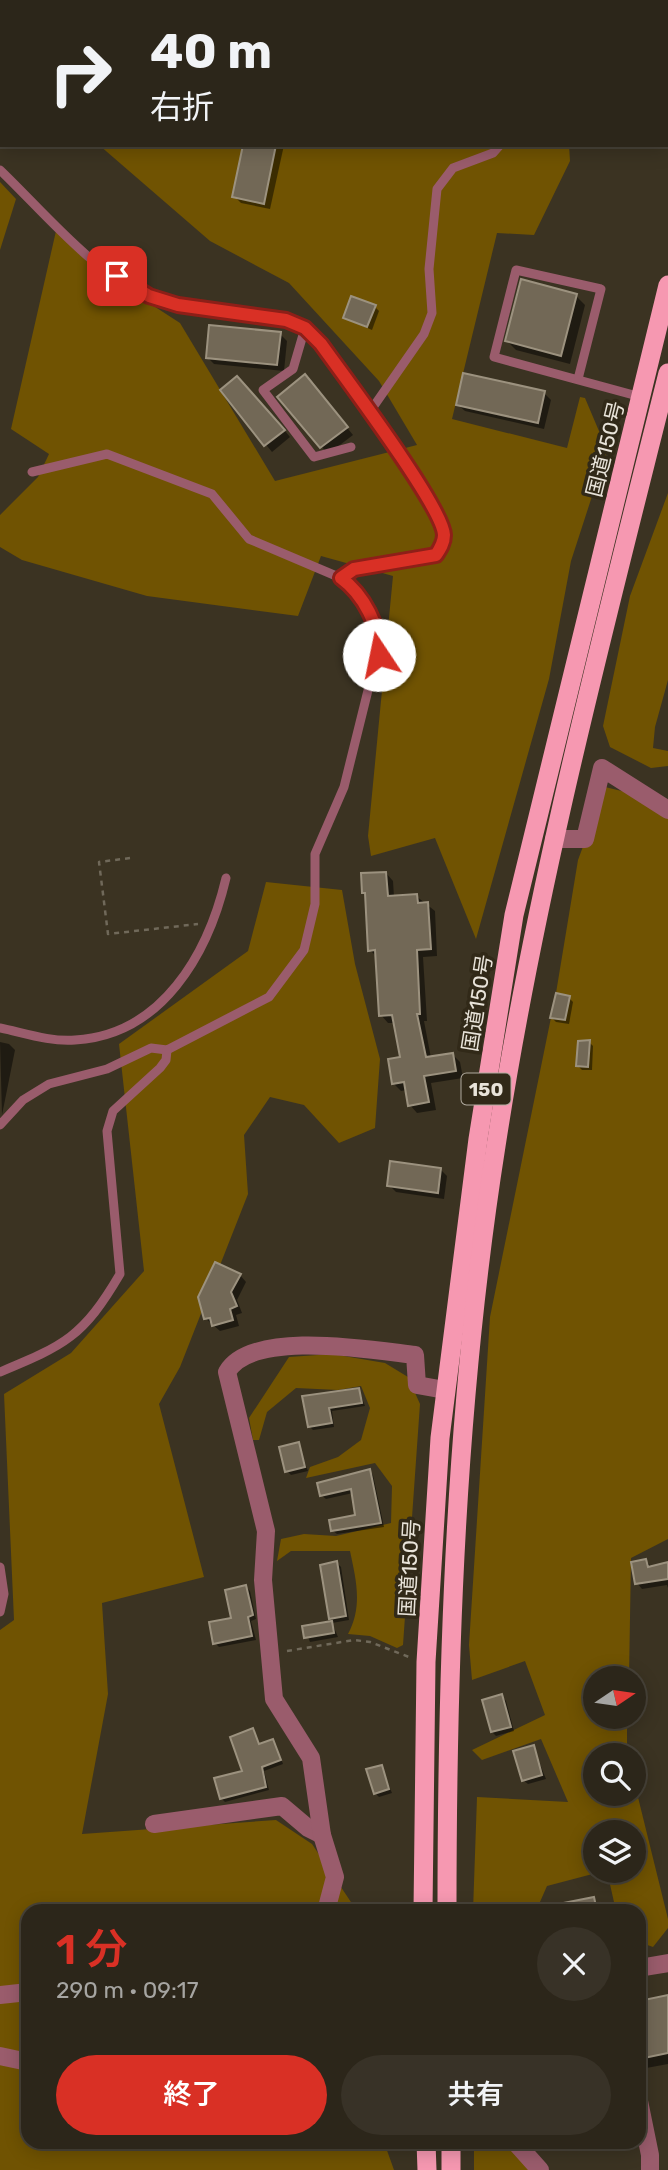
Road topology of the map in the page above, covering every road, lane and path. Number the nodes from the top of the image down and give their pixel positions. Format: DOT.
graph roads {
  1 [pos="498,147"];
  2 [pos="0,170"];
  3 [pos="668,285"];
  4 [pos="305,328"];
  5 [pos="668,373"];
  6 [pos="578,379"];
  7 [pos="641,397"];
  8 [pos="369,413"];
  9 [pos="351,447"];
  10 [pos="32,472"];
  11 [pos="341,578"];
  12 [pos="668,810"];
  13 [pos="554,839"];
  14 [pos="130,858"];
  15 [pos="226,878"];
  16 [pos="211,922"];
  17 [pos="0,1027"];
  18 [pos="167,1051"];
  19 [pos="0,1125"];
  20 [pos="0,1372"];
  21 [pos="445,1390"];
  22 [pos="0,1567"];
  23 [pos="0,1612"];
  24 [pos="270,1652"];
  25 [pos="426,1662"];
  26 [pos="154,1824"];
  27 [pos="322,1835"];
  28 [pos="328,1904"];
  29 [pos="423,1904"];
  30 [pos="447,1904"];
  31 [pos="668,1963"];
  32 [pos="646,1967"];
  33 [pos="21,1993"];
  34 [pos="0,1995"];
  35 [pos="0,2056"];
  36 [pos="21,2060"];
  37 [pos="646,2135"];
  38 [pos="426,2149"];
  39 [pos="451,2149"];
  40 [pos="521,2149"];
  41 [pos="427,2170"];
  42 [pos="451,2170"];
  43 [pos="540,2170"];
  44 [pos="650,2170"];
  1 -- 8 [label="lane"];
  2 -- 4 [label="lane"];
  3 -- 7 [label="highway, 国道150号 / 150"];
  4 -- 8 [label="lane"];
  4 -- 9 [label="lane"];
  5 -- 13 [label="highway, 国道150号 / 150"];
  6 -- 6 [label="lane"];
  6 -- 7 [label="lane"];
  7 -- 21 [label="highway, 国道150号 / 150"];
  8 -- 11 [label="lane"];
  10 -- 11 [label="lane"];
  11 -- 18 [label="lane"];
  12 -- 13 [label="street"];
  13 -- 30 [label="highway, 国道150号 / 150"];
  14 -- 16 [label="path"];
  15 -- 16 [label="lane"];
  16 -- 17 [label="lane"];
  18 -- 19 [label="lane"];
  18 -- 20 [label="lane"];
  21 -- 24 [label="street"];
  21 -- 25 [label="highway, 国道150号 / 150"];
  22 -- 23 [label="lane"];
  24 -- 25 [label="path"];
  24 -- 27 [label="street"];
  25 -- 29 [label="highway, 国道150号 / 150"];
  26 -- 27 [label="street"];
  27 -- 28 [label="street"];
  31 -- 32 [label="street"];
  33 -- 34 [label="street"];
  35 -- 36 [label="street"];
  37 -- 44 [label="street"];
  38 -- 41 [label="highway"];
  39 -- 42 [label="highway"];
  40 -- 43 [label="street"];
}
